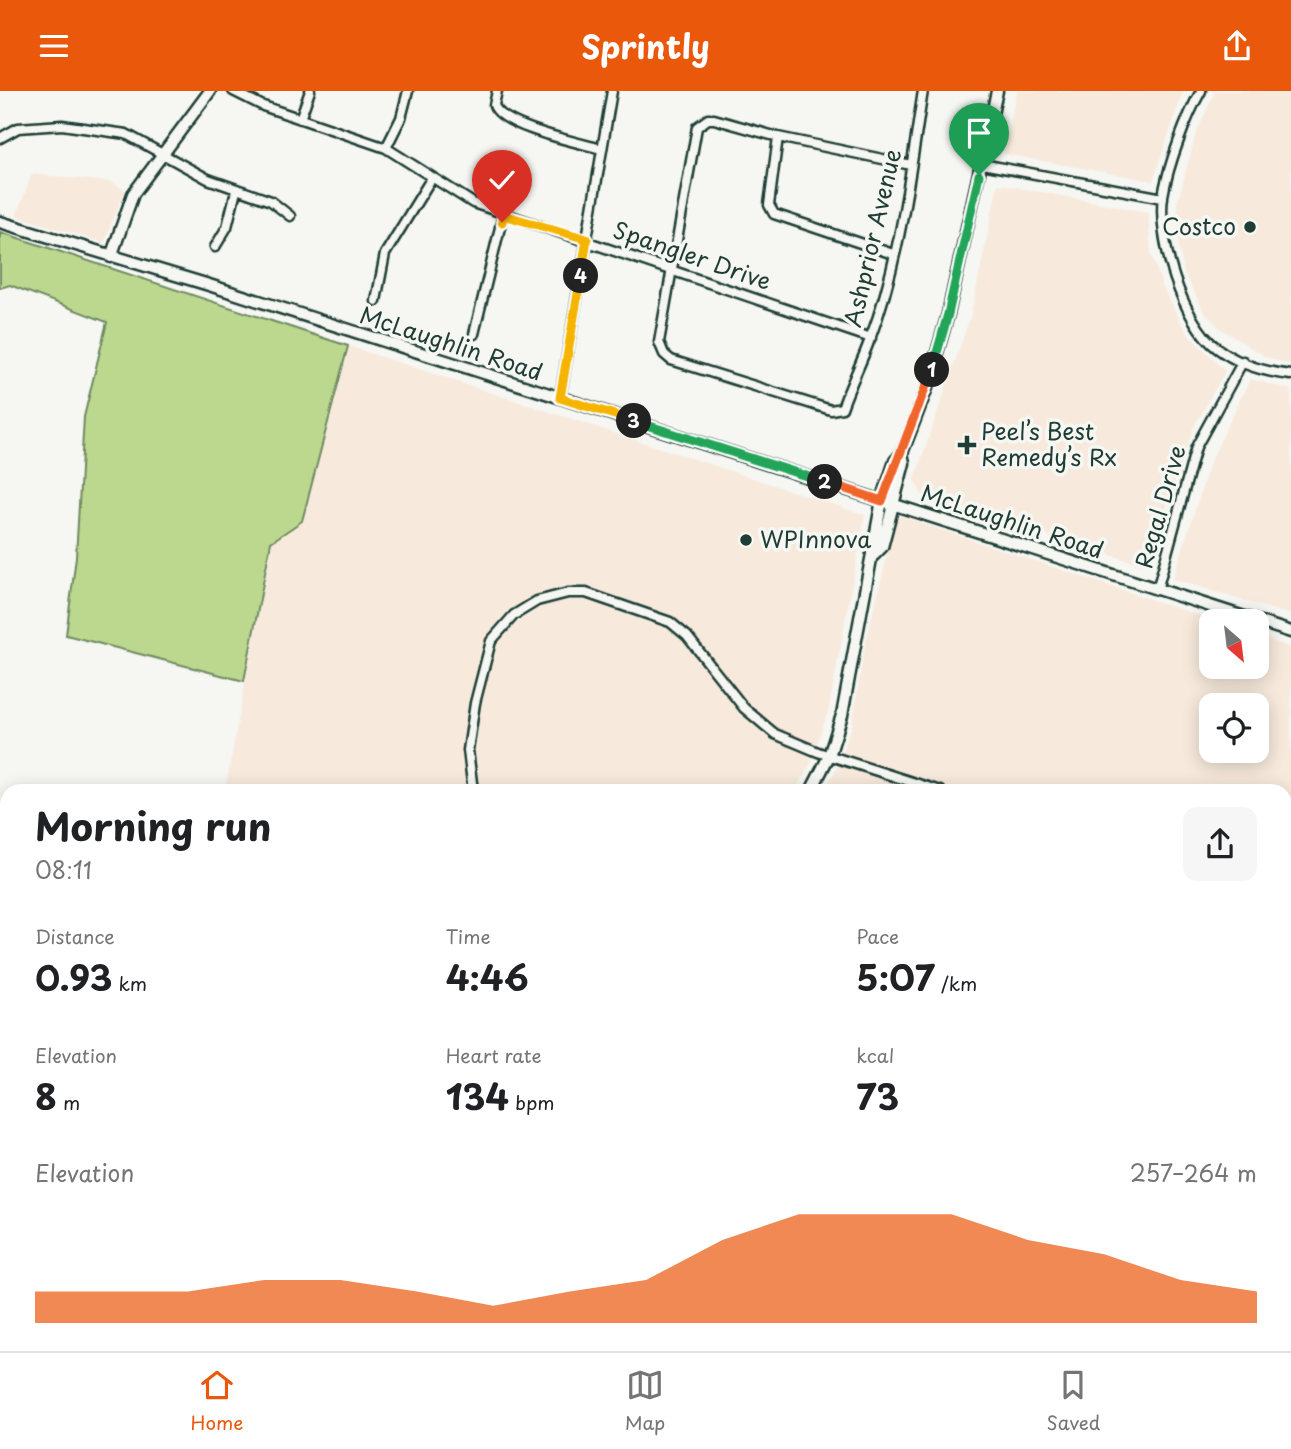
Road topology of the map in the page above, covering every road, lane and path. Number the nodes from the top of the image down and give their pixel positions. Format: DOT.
graph roads {
  1 [pos="210,91"];
  2 [pos="233,91"];
  3 [pos="310,91"];
  4 [pos="408,91"];
  5 [pos="497,91"];
  6 [pos="612,91"];
  7 [pos="923,91"];
  8 [pos="997,91"];
  9 [pos="1201,91"];
  10 [pos="300,119"];
  11 [pos="778,137"];
  12 [pos="0,138"];
  13 [pos="386,148"];
  14 [pos="602,149"];
  15 [pos="162,156"];
  16 [pos="982,164"];
  17 [pos="911,165"];
  18 [pos="431,179"];
  19 [pos="236,191"];
  20 [pos="1163,198"];
  21 [pos="290,215"];
  22 [pos="503,215"];
  23 [pos="0,222"];
  24 [pos="587,239"];
  25 [pos="215,247"];
  26 [pos="894,254"];
  27 [pos="111,257"];
  28 [pos="670,270"];
  29 [pos="376,300"];
  30 [pos="474,334"];
  31 [pos="871,338"];
  32 [pos="1243,361"];
  33 [pos="1291,375"];
  34 [pos="560,398"];
  35 [pos="887,502"];
  36 [pos="1157,590"];
  37 [pos="1291,632"];
  38 [pos="829,756"];
  39 [pos="472,784"];
  40 [pos="815,784"];
  41 [pos="918,784"];
  1 -- 15 [label="street"];
  2 -- 10 [label="street, Spangler Drive"];
  3 -- 10 [label="street"];
  4 -- 13 [label="street"];
  5 -- 14 [label="street"];
  6 -- 14 [label="street"];
  7 -- 17 [label="street, Ashprior Avenue"];
  8 -- 16 [label="street"];
  9 -- 20 [label="street"];
  10 -- 13 [label="street, Spangler Drive"];
  11 -- 17 [label="street"];
  11 -- 26 [label="street"];
  11 -- 28 [label="street"];
  12 -- 15 [label="street"];
  13 -- 18 [label="street, Spangler Drive"];
  14 -- 24 [label="street"];
  15 -- 19 [label="street"];
  15 -- 27 [label="street"];
  16 -- 20 [label="street"];
  16 -- 35 [label="street"];
  17 -- 26 [label="street, Ashprior Avenue"];
  18 -- 22 [label="street, Spangler Drive"];
  18 -- 29 [label="street"];
  19 -- 21 [label="street"];
  19 -- 25 [label="street"];
  20 -- 32 [label="street"];
  22 -- 24 [label="street, Spangler Drive"];
  22 -- 30 [label="street"];
  23 -- 27 [label="street, McLaughlin Road"];
  24 -- 28 [label="street, Spangler Drive"];
  24 -- 34 [label="street"];
  26 -- 31 [label="street, Ashprior Avenue"];
  27 -- 34 [label="street, McLaughlin Road"];
  28 -- 31 [label="street, Spangler Drive"];
  28 -- 31 [label="street, Ashprior Avenue"];
  32 -- 33 [label="street"];
  32 -- 36 [label="street, Regal Drive"];
  34 -- 35 [label="street, McLaughlin Road"];
  35 -- 36 [label="street, McLaughlin Road"];
  35 -- 38 [label="street"];
  36 -- 37 [label="street, McLaughlin Road"];
  38 -- 39 [label="street"];
  38 -- 40 [label="street"];
  38 -- 41 [label="street"];
}
